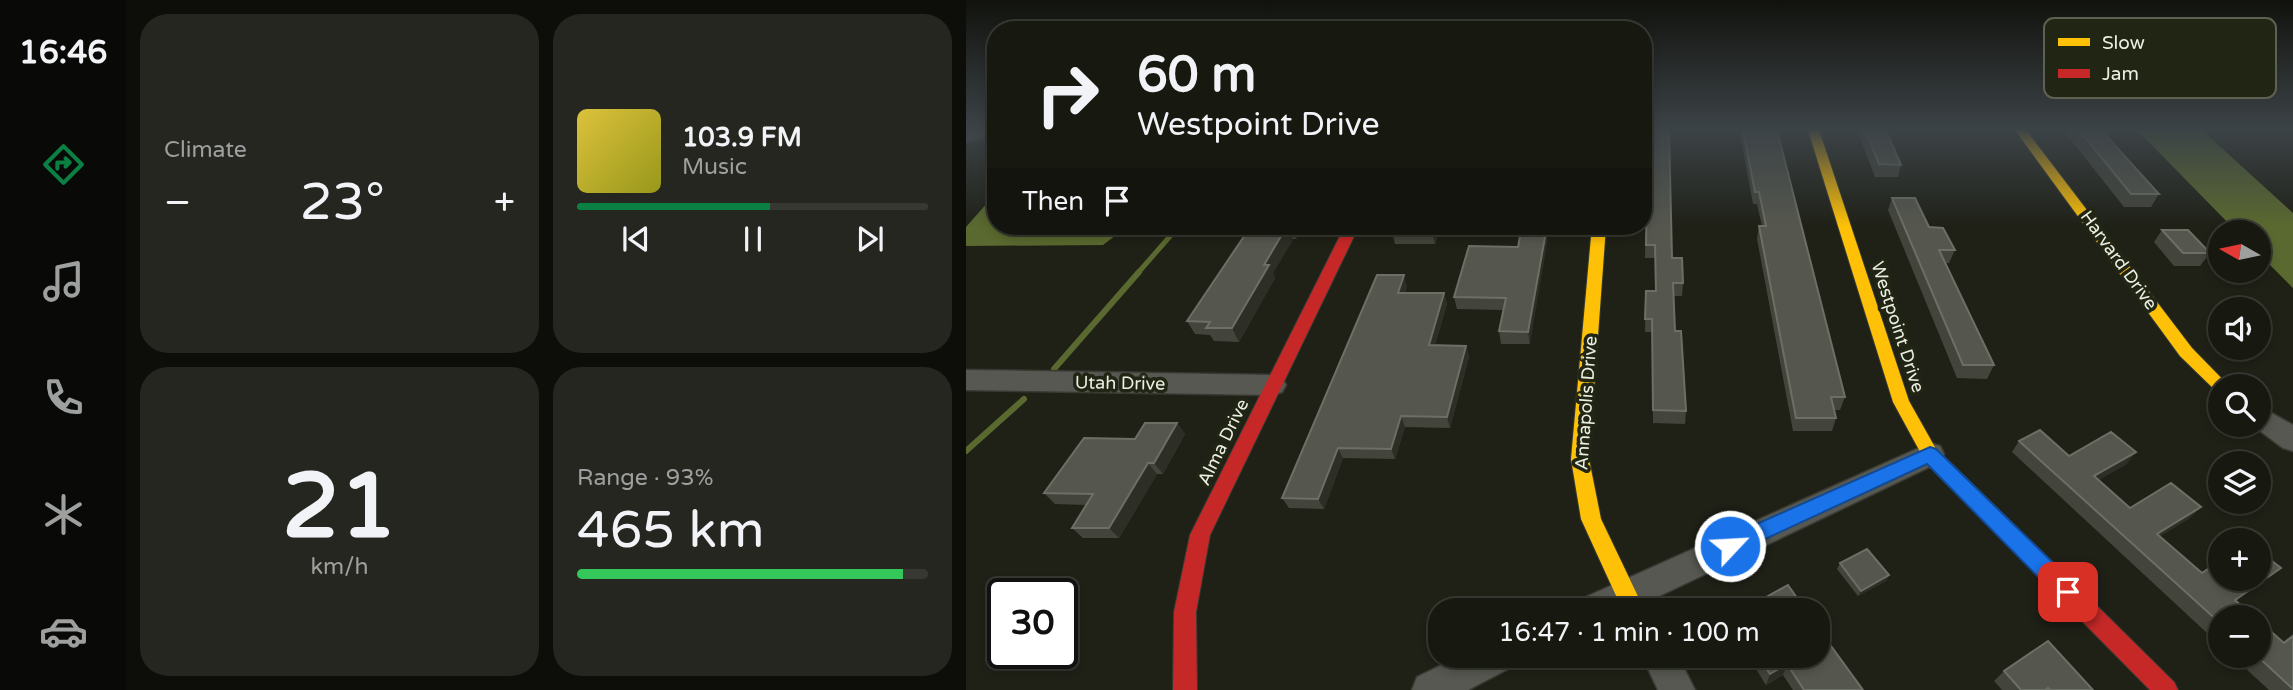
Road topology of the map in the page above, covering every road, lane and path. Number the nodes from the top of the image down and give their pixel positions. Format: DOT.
graph roads {
  1 [pos="1823,162"];
  2 [pos="2044,162"];
  3 [pos="1348,235"];
  4 [pos="1598,235"];
  5 [pos="2209,374"];
  6 [pos="966,380"];
  7 [pos="1273,386"];
  8 [pos="2271,424"];
  9 [pos="2293,440"];
  10 [pos="1930,454"];
  11 [pos="1628,598"];
  12 [pos="1638,598"];
  13 [pos="1474,668"];
  14 [pos="1665,668"];
  15 [pos="1185,690"];
  16 [pos="1430,690"];
  17 [pos="1677,690"];
  18 [pos="2166,690"];
  1 -- 10 [label="street, Westpoint Drive"];
  2 -- 5 [label="street, Harvard Drive"];
  3 -- 7 [label="street, Alma Drive"];
  4 -- 11 [label="street, Annapolis Drive"];
  6 -- 7 [label="street, Utah Drive"];
  7 -- 15 [label="street, Alma Drive"];
  8 -- 9 [label="street"];
  10 -- 12 [label="street"];
  10 -- 18 [label="street, Westpoint Drive"];
  13 -- 16 [label="street"];
  14 -- 17 [label="street"];
}
